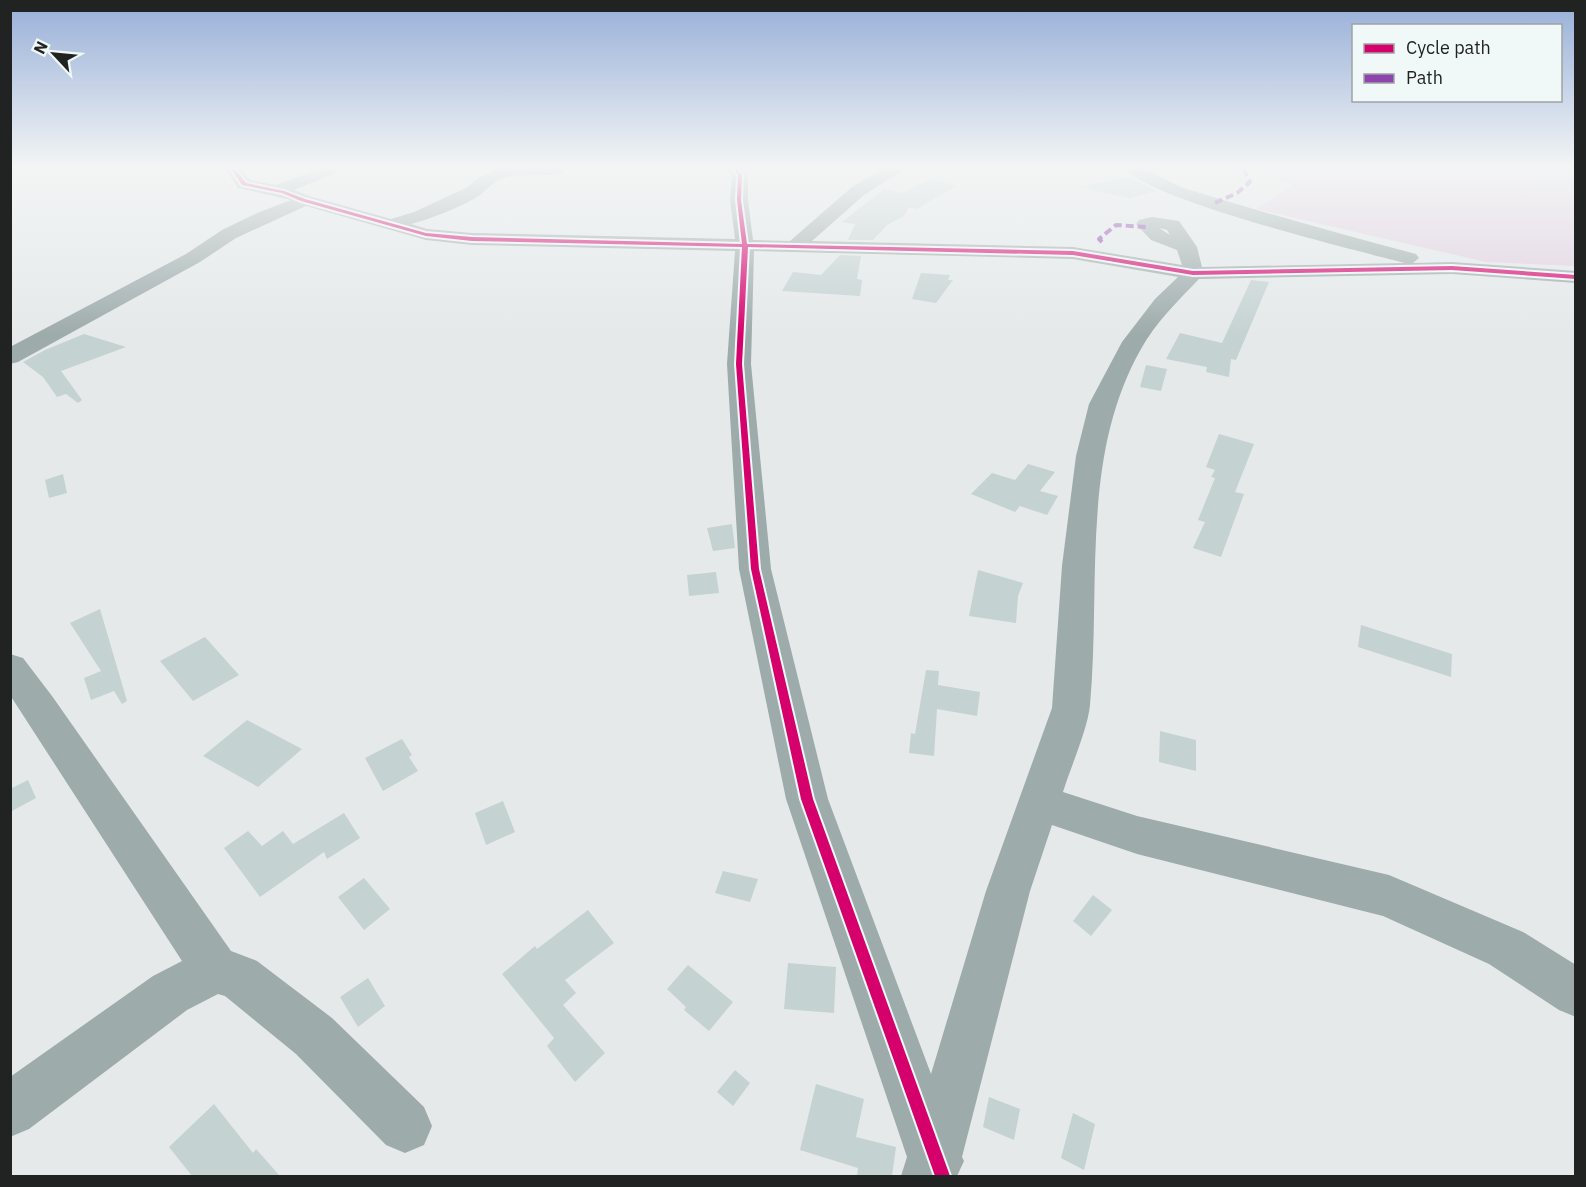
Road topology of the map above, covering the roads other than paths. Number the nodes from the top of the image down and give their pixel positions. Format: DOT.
graph roads {
  1 [pos="248,224"];
  2 [pos="742,224"];
  3 [pos="820,224"];
  4 [pos="1284,224"];
  5 [pos="390,225"];
  6 [pos="745,247"];
  7 [pos="793,248"];
  8 [pos="1190,260"];
  9 [pos="1452,268"];
  10 [pos="1575,277"];
  11 [pos="10,357"];
  12 [pos="10,667"];
  13 [pos="1038,802"];
  14 [pos="215,969"];
  15 [pos="1575,993"];
  16 [pos="10,1110"];
  17 [pos="405,1126"];
  18 [pos="935,1169"];
  1 -- 11 [label="street"];
  2 -- 6 [label="street"];
  3 -- 7 [label="street"];
  4 -- 9 [label="street"];
  5 -- 6 [label="street"];
  6 -- 7 [label="street"];
  6 -- 18 [label="street"];
  7 -- 8 [label="street"];
  8 -- 9 [label="street"];
  8 -- 13 [label="street"];
  9 -- 10 [label="street"];
  12 -- 14 [label="street"];
  13 -- 15 [label="street"];
  13 -- 18 [label="street"];
  14 -- 16 [label="street"];
  14 -- 17 [label="street"];
}
